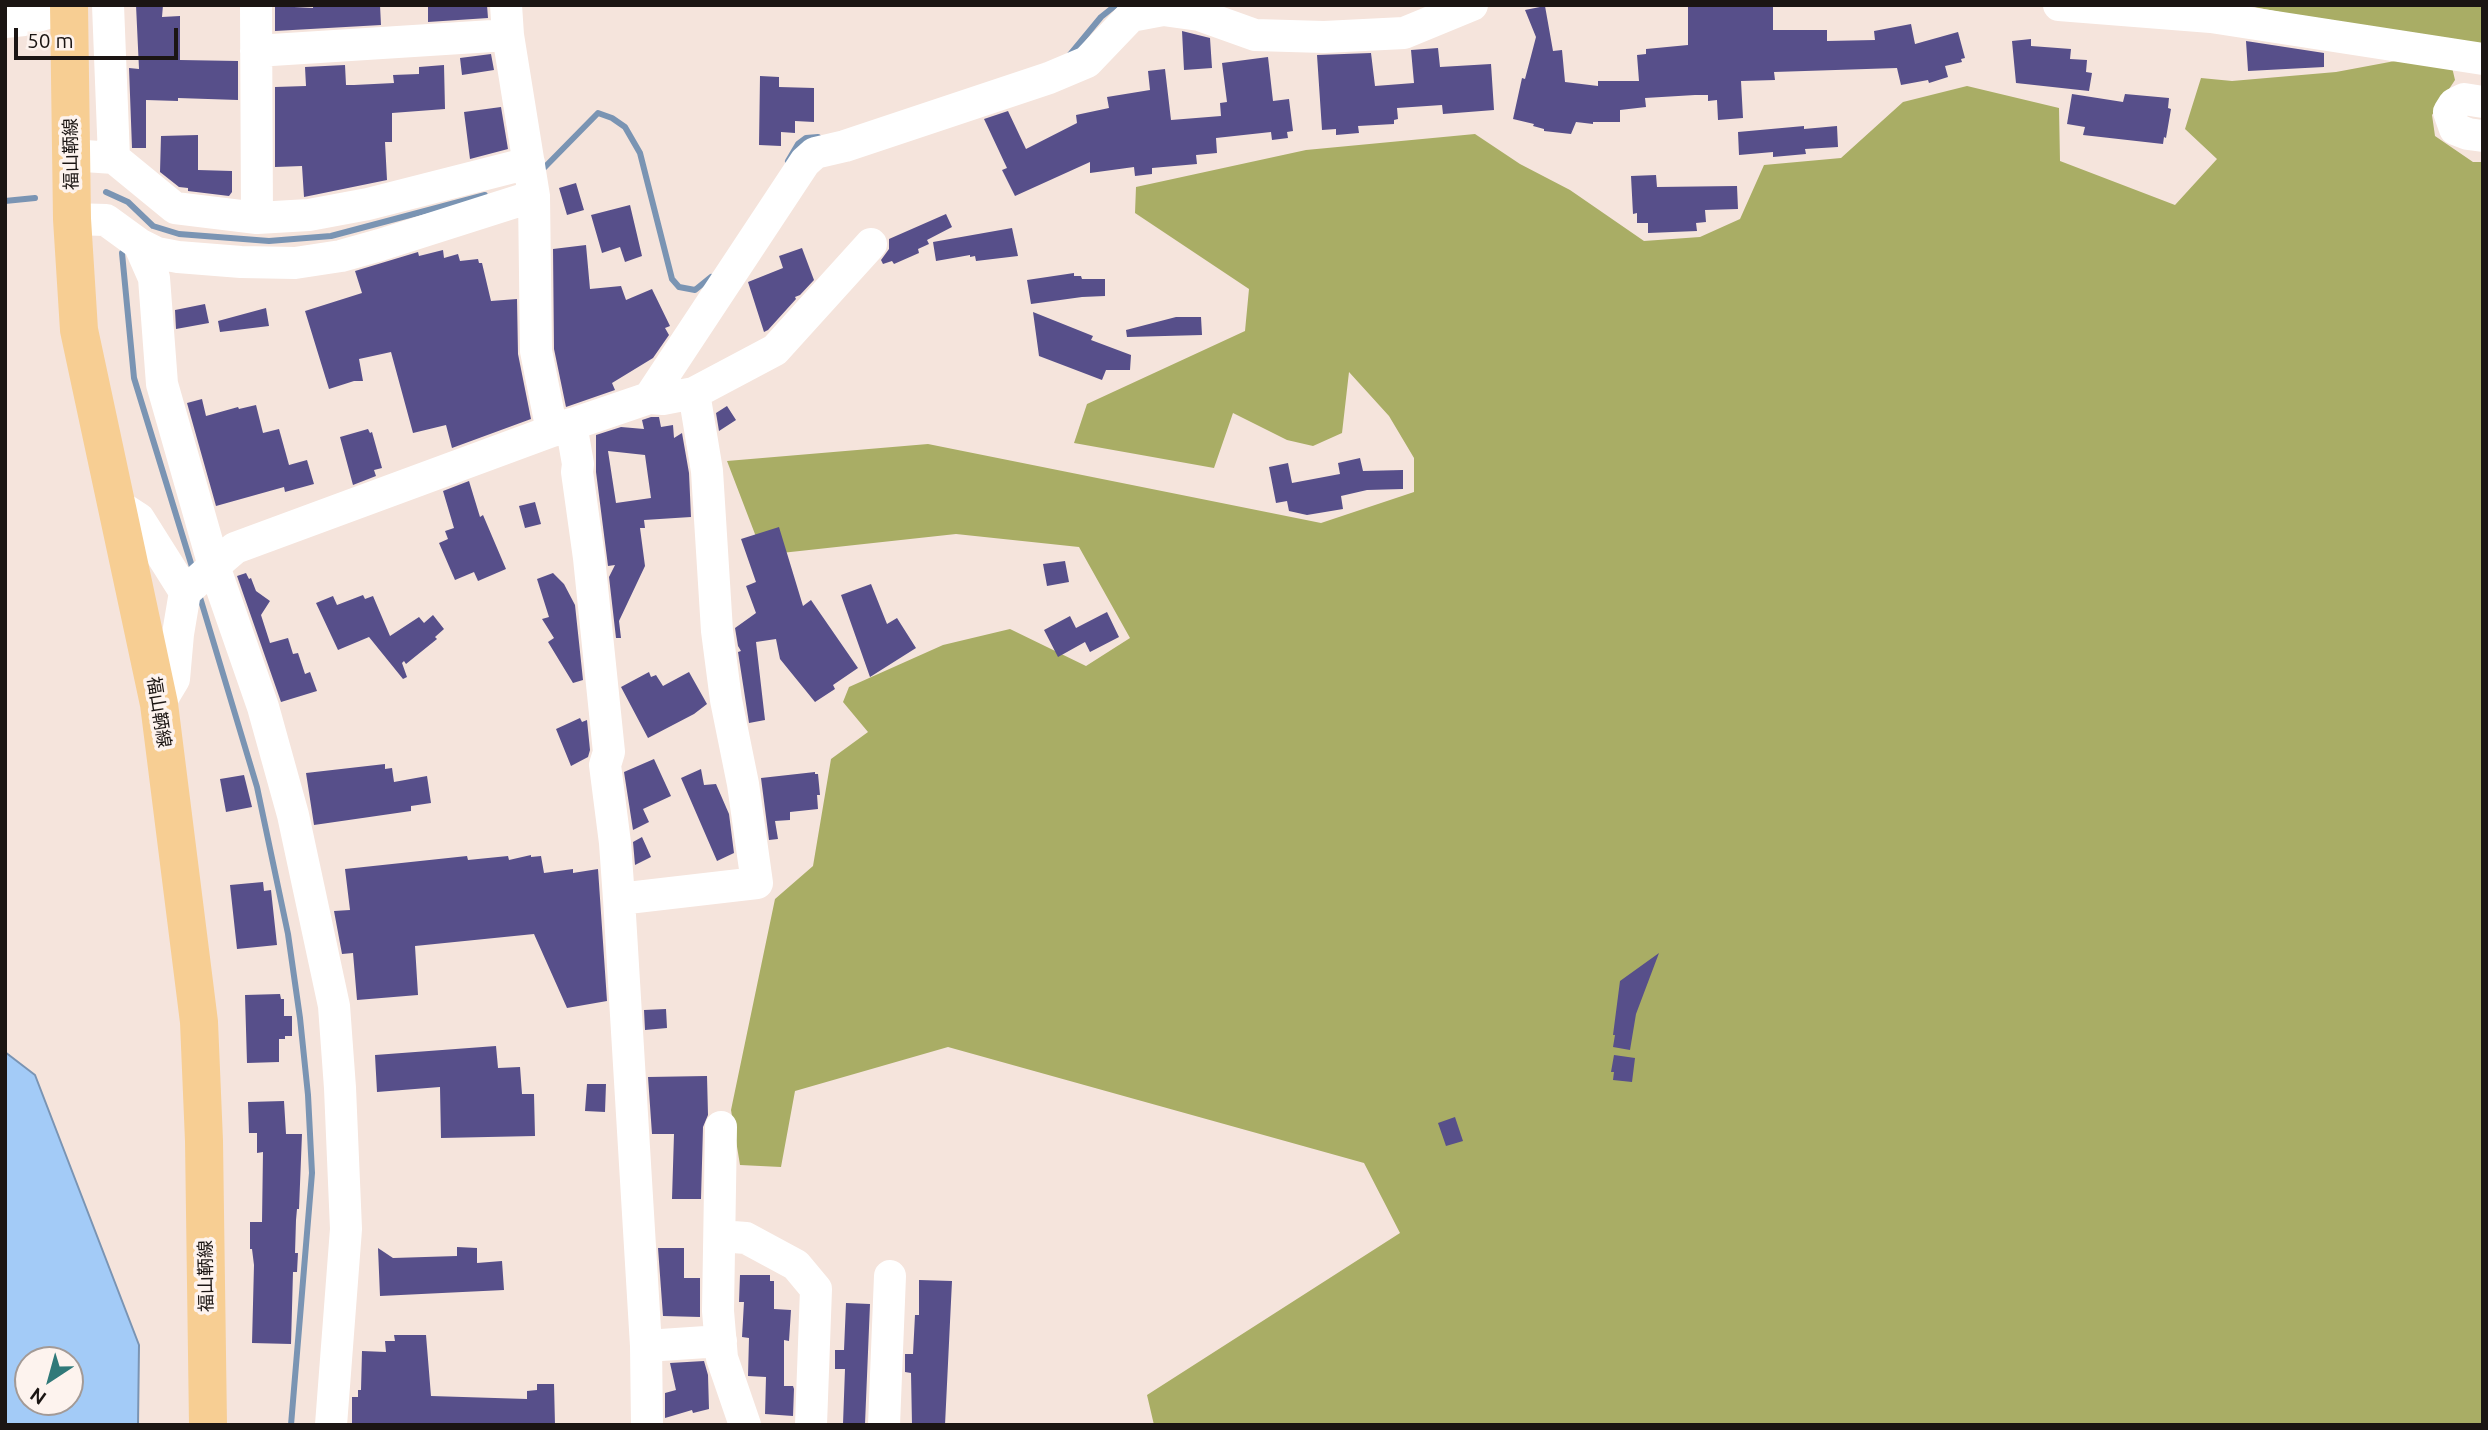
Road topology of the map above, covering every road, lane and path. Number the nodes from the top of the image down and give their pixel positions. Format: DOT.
graph roads {
  1 [pos="108,5"];
  2 [pos="256,5"];
  3 [pos="1472,5"];
  4 [pos="2059,5"];
  5 [pos="67,6"];
  6 [pos="507,20"];
  7 [pos="15,21"];
  8 [pos="256,51"];
  9 [pos="2483,59"];
  10 [pos="2483,102"];
  11 [pos="2483,136"];
  12 [pos="70,156"];
  13 [pos="114,158"];
  14 [pos="531,179"];
  15 [pos="257,218"];
  16 [pos="72,219"];
  17 [pos="156,231"];
  18 [pos="871,244"];
  19 [pos="694,393"];
  20 [pos="649,398"];
  21 [pos="561,428"];
  22 [pos="116,505"];
  23 [pos="200,578"];
  24 [pos="159,704"];
  25 [pos="619,899"];
  26 [pos="721,1126"];
  27 [pos="720,1236"];
  28 [pos="890,1276"];
  29 [pos="721,1340"];
  30 [pos="646,1346"];
  31 [pos="208,1425"];
  32 [pos="331,1425"];
  33 [pos="647,1425"];
  34 [pos="745,1425"];
  35 [pos="811,1425"];
  36 [pos="884,1425"];
  1 -- 13 [label="street"];
  2 -- 8 [label="street"];
  3 -- 20 [label="street"];
  4 -- 9 [label="street"];
  5 -- 7 [label="street"];
  5 -- 12 [label="main road, 福山鞆線"];
  6 -- 8 [label="street"];
  6 -- 14 [label="street"];
  8 -- 15 [label="street"];
  10 -- 11 [label="street"];
  12 -- 13 [label="street"];
  12 -- 16 [label="main road, 福山鞆線"];
  13 -- 17 [label="street"];
  14 -- 15 [label="street"];
  14 -- 17 [label="street"];
  14 -- 21 [label="street"];
  15 -- 17 [label="street"];
  16 -- 17 [label="street"];
  16 -- 22 [label="main road, 福山鞆線"];
  17 -- 23 [label="street"];
  18 -- 19 [label="street"];
  19 -- 20 [label="street"];
  19 -- 25 [label="street"];
  20 -- 21 [label="street"];
  21 -- 23 [label="street"];
  21 -- 25 [label="street"];
  22 -- 23 [label="street"];
  22 -- 24 [label="main road, 福山鞆線"];
  23 -- 24 [label="street"];
  23 -- 32 [label="street"];
  24 -- 31 [label="main road, 福山鞆線"];
  25 -- 30 [label="street"];
  26 -- 27 [label="street"];
  27 -- 29 [label="street"];
  27 -- 35 [label="street"];
  28 -- 36 [label="street"];
  29 -- 30 [label="street"];
  29 -- 34 [label="street"];
  30 -- 33 [label="street"];
}
